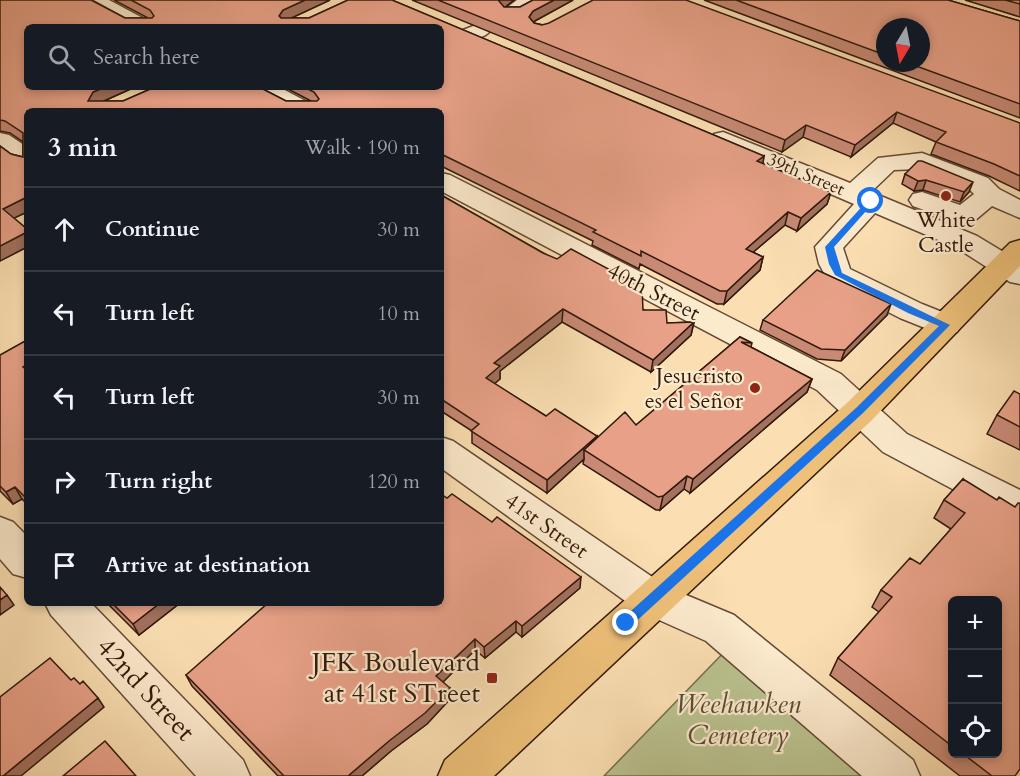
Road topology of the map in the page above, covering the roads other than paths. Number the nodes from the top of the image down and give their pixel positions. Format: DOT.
graph roads {
  1 [pos="94,0"];
  2 [pos="532,0"];
  3 [pos="511,12"];
  4 [pos="139,24"];
  5 [pos="267,90"];
  6 [pos="301,108"];
  7 [pos="702,131"];
  8 [pos="444,183"];
  9 [pos="865,192"];
  10 [pos="990,195"];
  11 [pos="1020,210"];
  12 [pos="1014,262"];
  13 [pos="946,325"];
  14 [pos="860,411"];
  15 [pos="444,452"];
  16 [pos="1020,507"];
  17 [pos="0,533"];
  18 [pos="24,559"];
  19 [pos="653,599"];
  20 [pos="68,606"];
  21 [pos="227,776"];
  22 [pos="461,776"];
  23 [pos="897,776"];
  1 -- 4 [label="street"];
  2 -- 3 [label="street"];
  5 -- 6 [label="street"];
  7 -- 9 [label="street, 39th Street"];
  8 -- 14 [label="street, 40th Street"];
  9 -- 10 [label="street"];
  9 -- 10 [label="street"];
  9 -- 12 [label="street, 39th Street"];
  9 -- 13 [label="street"];
  10 -- 11 [label="street"];
  12 -- 13 [label="main road"];
  13 -- 14 [label="main road"];
  14 -- 16 [label="street, 40th Street"];
  14 -- 19 [label="main road"];
  15 -- 19 [label="street, 41st Street"];
  17 -- 18 [label="street"];
  19 -- 22 [label="main road"];
  19 -- 23 [label="street, 41st Street"];
  20 -- 21 [label="street, 42nd Street"];
}
